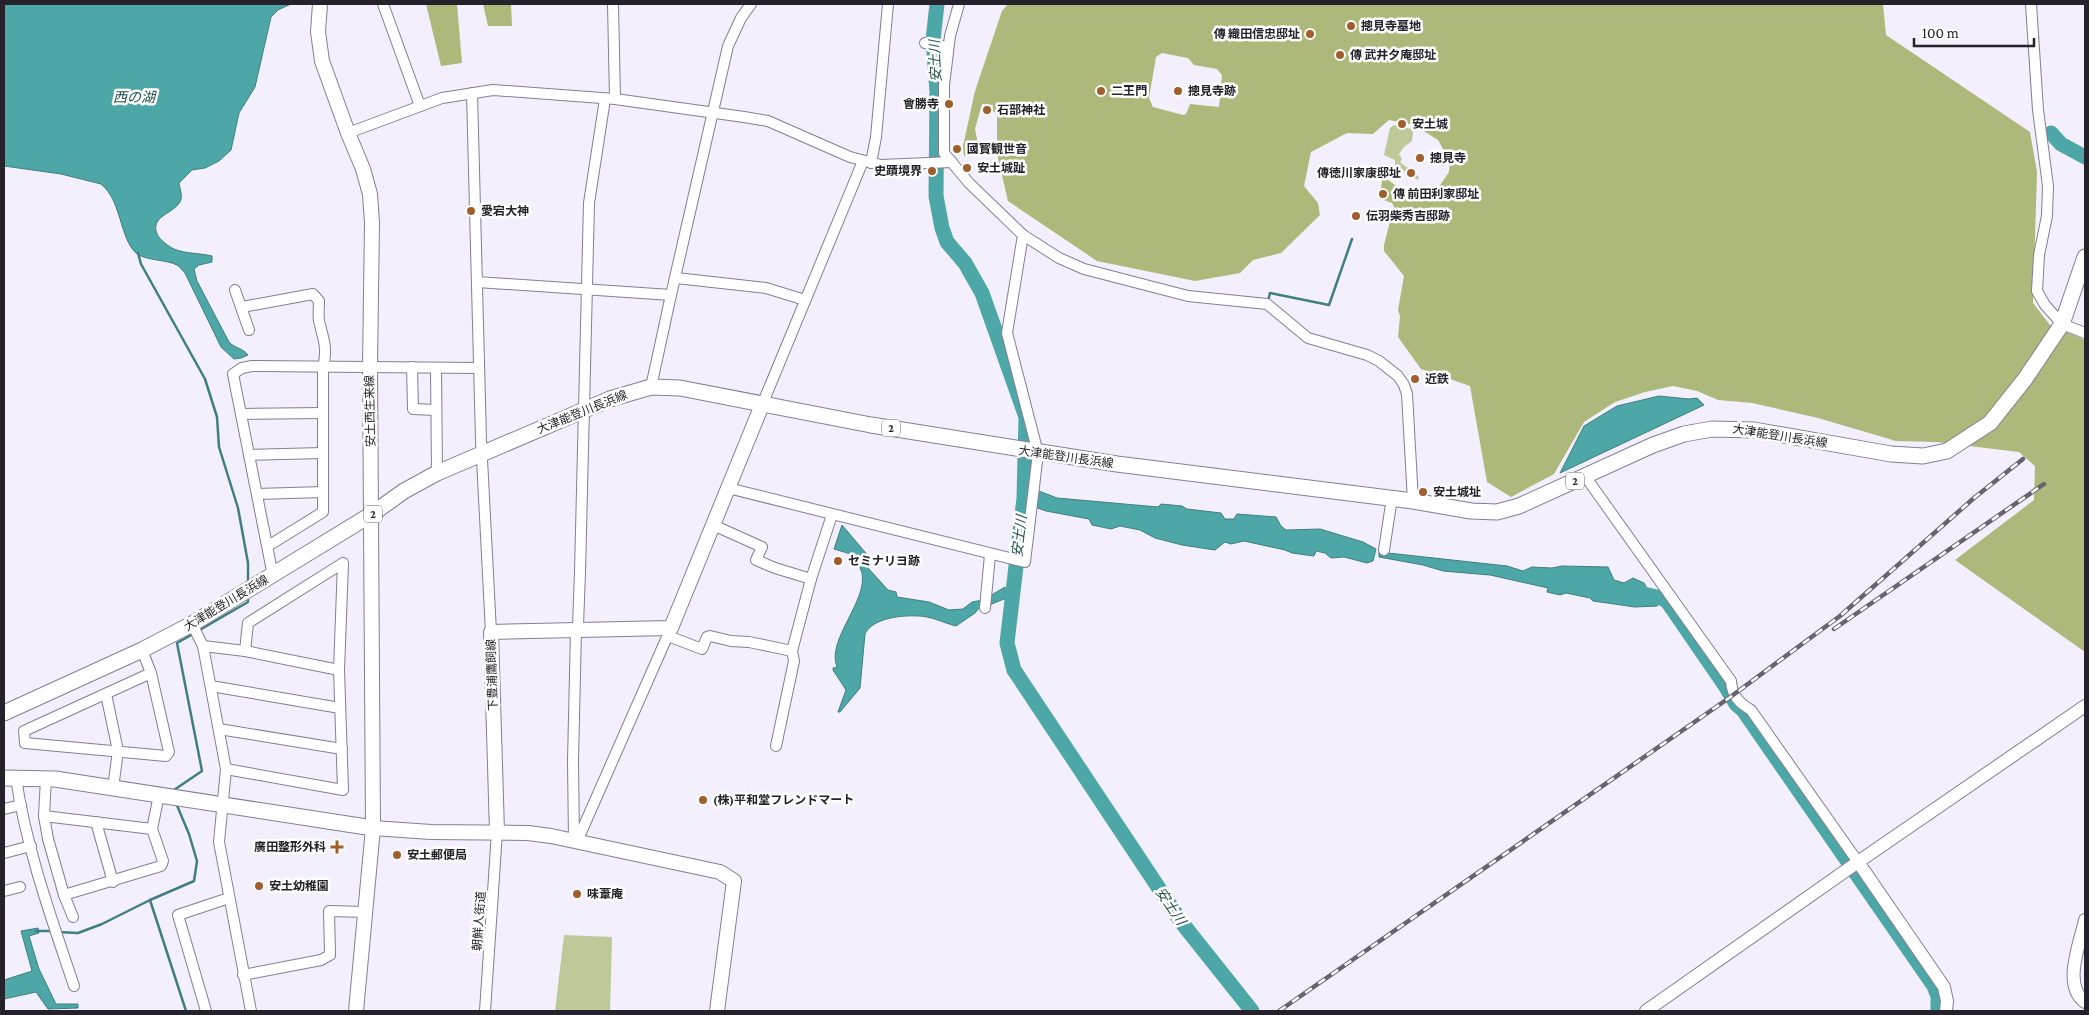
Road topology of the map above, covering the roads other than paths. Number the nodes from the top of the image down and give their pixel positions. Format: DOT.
graph roads {
  1 [pos="320,4"];
  2 [pos="383,4"];
  3 [pos="613,4"];
  4 [pos="751,4"];
  5 [pos="888,4"];
  6 [pos="959,4"];
  7 [pos="2031,4"];
  8 [pos="925,43"];
  9 [pos="944,46"];
  10 [pos="472,93"];
  11 [pos="610,99"];
  12 [pos="420,106"];
  13 [pos="714,112"];
  14 [pos="348,133"];
  15 [pos="867,162"];
  16 [pos="949,163"];
  17 [pos="1023,235"];
  18 [pos="2085,257"];
  19 [pos="676,278"];
  20 [pos="477,282"];
  21 [pos="587,289"];
  22 [pos="235,290"];
  23 [pos="671,295"];
  24 [pos="805,300"];
  25 [pos="242,306"];
  26 [pos="2062,324"];
  27 [pos="249,330"];
  28 [pos="2085,333"];
  29 [pos="323,367"];
  30 [pos="370,367"];
  31 [pos="412,367"];
  32 [pos="436,368"];
  33 [pos="479,368"];
  34 [pos="651,387"];
  35 [pos="762,405"];
  36 [pos="436,410"];
  37 [pos="584,410"];
  38 [pos="323,413"];
  39 [pos="240,414"];
  40 [pos="1029,451"];
  41 [pos="323,453"];
  42 [pos="482,453"];
  43 [pos="249,455"];
  44 [pos="438,473"];
  45 [pos="1585,476"];
  46 [pos="728,488"];
  47 [pos="323,492"];
  48 [pos="257,494"];
  49 [pos="1392,498"];
  50 [pos="1413,501"];
  51 [pos="372,514"];
  52 [pos="832,515"];
  53 [pos="713,525"];
  54 [pos="268,546"];
  55 [pos="1384,550"];
  56 [pos="990,555"];
  57 [pos="273,576"];
  58 [pos="811,579"];
  59 [pos="986,603"];
  60 [pos="192,624"];
  61 [pos="576,630"];
  62 [pos="491,632"];
  63 [pos="669,632"];
  64 [pos="203,646"];
  65 [pos="142,650"];
  66 [pos="245,651"];
  67 [pos="792,651"];
  68 [pos="339,670"];
  69 [pos="151,673"];
  70 [pos="211,686"];
  71 [pos="106,694"];
  72 [pos="2085,706"];
  73 [pos="340,708"];
  74 [pos="4,714"];
  75 [pos="219,729"];
  76 [pos="776,746"];
  77 [pos="342,749"];
  78 [pos="118,751"];
  79 [pos="226,769"];
  80 [pos="10,778"];
  81 [pos="46,778"];
  82 [pos="113,788"];
  83 [pos="159,795"];
  84 [pos="21,805"];
  85 [pos="224,805"];
  86 [pos="4,809"];
  87 [pos="44,816"];
  88 [pos="96,822"];
  89 [pos="372,828"];
  90 [pos="152,829"];
  91 [pos="497,832"];
  92 [pos="574,842"];
  93 [pos="31,846"];
  94 [pos="4,853"];
  95 [pos="1858,862"];
  96 [pos="113,882"];
  97 [pos="20,887"];
  98 [pos="4,891"];
  99 [pos="64,896"];
  100 [pos="229,898"];
  101 [pos="366,912"];
  102 [pos="73,918"];
  103 [pos="2085,920"];
  104 [pos="243,975"];
  105 [pos="74,986"];
  106 [pos="2085,1002"];
  107 [pos="206,1011"];
  108 [pos="251,1011"];
  109 [pos="356,1011"];
  110 [pos="485,1011"];
  111 [pos="717,1011"];
  112 [pos="1646,1011"];
  113 [pos="1946,1011"];
  1 -- 14 [label="main road, 安土西生来線"];
  2 -- 12 [label="street"];
  3 -- 11 [label="street"];
  4 -- 13 [label="street"];
  5 -- 15 [label="street"];
  6 -- 9 [label="street"];
  7 -- 26 [label="street"];
  8 -- 9 [label="street"];
  9 -- 16 [label="street"];
  10 -- 11 [label="street"];
  10 -- 12 [label="street"];
  10 -- 20 [label="street"];
  11 -- 13 [label="street"];
  11 -- 21 [label="street"];
  12 -- 14 [label="street"];
  13 -- 15 [label="street"];
  13 -- 19 [label="street"];
  14 -- 30 [label="main road, 安土西生来線"];
  15 -- 16 [label="street"];
  15 -- 24 [label="street"];
  16 -- 17 [label="street"];
  17 -- 40 [label="street"];
  17 -- 50 [label="street"];
  18 -- 26 [label="main road, 大津能登川長浜線 / 2"];
  19 -- 23 [label="street"];
  19 -- 24 [label="street"];
  20 -- 21 [label="street"];
  20 -- 33 [label="street"];
  21 -- 23 [label="street"];
  21 -- 37 [label="street"];
  22 -- 25 [label="street"];
  23 -- 34 [label="street"];
  24 -- 35 [label="street"];
  25 -- 27 [label="street"];
  25 -- 29 [label="street"];
  26 -- 28 [label="street"];
  26 -- 45 [label="main road, 大津能登川長浜線 / 2"];
  29 -- 30 [label="street"];
  29 -- 38 [label="street"];
  29 -- 39 [label="street"];
  30 -- 31 [label="street"];
  30 -- 51 [label="main road, 安土西生来線"];
  31 -- 32 [label="street"];
  31 -- 36 [label="street"];
  32 -- 33 [label="street"];
  32 -- 36 [label="street"];
  33 -- 42 [label="street"];
  34 -- 35 [label="main road, 大津能登川長浜線 / 2"];
  34 -- 37 [label="main road, 大津能登川長浜線 / 2"];
  35 -- 40 [label="main road, 大津能登川長浜線 / 2"];
  35 -- 46 [label="main road"];
  36 -- 44 [label="street"];
  37 -- 42 [label="main road, 大津能登川長浜線 / 2"];
  37 -- 61 [label="street"];
  38 -- 39 [label="street"];
  38 -- 41 [label="street"];
  39 -- 43 [label="street"];
  40 -- 49 [label="main road, 大津能登川長浜線 / 2"];
  40 -- 56 [label="street"];
  41 -- 43 [label="street"];
  41 -- 47 [label="street"];
  42 -- 44 [label="main road, 大津能登川長浜線 / 2"];
  42 -- 62 [label="street"];
  43 -- 48 [label="street"];
  44 -- 51 [label="main road, 大津能登川長浜線 / 2"];
  45 -- 50 [label="main road, 大津能登川長浜線 / 2"];
  45 -- 95 [label="street"];
  46 -- 52 [label="street"];
  46 -- 53 [label="main road"];
  47 -- 48 [label="street"];
  47 -- 54 [label="street"];
  48 -- 54 [label="street"];
  49 -- 50 [label="main road, 大津能登川長浜線 / 2"];
  49 -- 55 [label="street"];
  51 -- 57 [label="main road, 大津能登川長浜線 / 2"];
  51 -- 89 [label="main road, 安土西生来線"];
  52 -- 56 [label="street"];
  52 -- 58 [label="street"];
  53 -- 58 [label="street"];
  53 -- 63 [label="main road"];
  54 -- 57 [label="street"];
  56 -- 59 [label="street"];
  57 -- 60 [label="main road, 大津能登川長浜線 / 2"];
  58 -- 67 [label="street"];
  60 -- 64 [label="street"];
  60 -- 65 [label="main road, 大津能登川長浜線 / 2"];
  61 -- 62 [label="main road, 下豊浦鷹飼線"];
  61 -- 63 [label="main road, 下豊浦鷹飼線"];
  61 -- 92 [label="street"];
  62 -- 91 [label="main road, 下豊浦鷹飼線"];
  63 -- 67 [label="street"];
  63 -- 92 [label="street"];
  64 -- 66 [label="street"];
  64 -- 70 [label="street"];
  65 -- 69 [label="street"];
  65 -- 74 [label="main road, 大津能登川長浜線 / 2"];
  66 -- 68 [label="street"];
  66 -- 68 [label="street"];
  67 -- 76 [label="street"];
  68 -- 73 [label="street"];
  69 -- 71 [label="street"];
  69 -- 78 [label="street"];
  70 -- 73 [label="street"];
  70 -- 75 [label="street"];
  71 -- 78 [label="street"];
  71 -- 78 [label="street"];
  72 -- 95 [label="street"];
  73 -- 77 [label="street"];
  75 -- 77 [label="street"];
  75 -- 79 [label="street"];
  77 -- 79 [label="street"];
  78 -- 82 [label="street"];
  79 -- 85 [label="street"];
  80 -- 81 [label="main road"];
  80 -- 84 [label="street"];
  81 -- 82 [label="main road"];
  81 -- 87 [label="street"];
  82 -- 83 [label="main road"];
  83 -- 85 [label="main road"];
  83 -- 90 [label="street"];
  84 -- 86 [label="street"];
  84 -- 93 [label="street"];
  85 -- 89 [label="main road"];
  85 -- 100 [label="street"];
  87 -- 88 [label="street"];
  87 -- 99 [label="street"];
  88 -- 90 [label="street"];
  88 -- 96 [label="street"];
  89 -- 91 [label="main road"];
  89 -- 101 [label="main road"];
  90 -- 96 [label="street"];
  91 -- 92 [label="main road"];
  91 -- 110 [label="street, 朝鮮人街道"];
  92 -- 111 [label="main road"];
  93 -- 94 [label="street"];
  93 -- 105 [label="street"];
  95 -- 112 [label="street"];
  95 -- 113 [label="street"];
  96 -- 99 [label="street"];
  97 -- 98 [label="street"];
  99 -- 102 [label="street"];
  100 -- 104 [label="street"];
  100 -- 107 [label="street"];
  101 -- 104 [label="street"];
  101 -- 109 [label="main road"];
  103 -- 106 [label="street"];
  104 -- 108 [label="street"];
}
